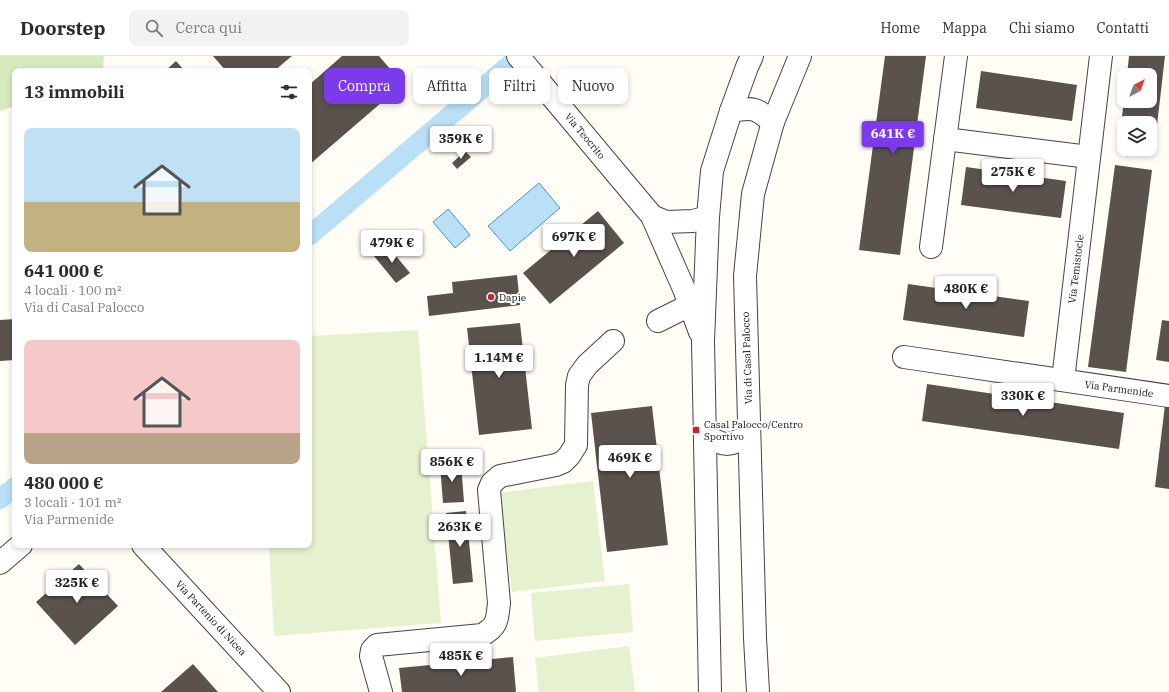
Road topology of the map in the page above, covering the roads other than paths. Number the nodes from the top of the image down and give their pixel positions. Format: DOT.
graph roads {
  1 [pos="518,56"];
  2 [pos="752,56"];
  3 [pos="800,56"];
  4 [pos="956,56"];
  5 [pos="1101,56"];
  6 [pos="731,111"];
  7 [pos="773,122"];
  8 [pos="945,139"];
  9 [pos="1089,157"];
  10 [pos="652,216"];
  11 [pos="708,217"];
  12 [pos="931,247"];
  13 [pos="690,305"];
  14 [pos="658,321"];
  15 [pos="613,341"];
  16 [pos="703,341"];
  17 [pos="904,357"];
  18 [pos="1063,380"];
  19 [pos="1169,396"];
  20 [pos="705,435"];
  21 [pos="749,435"];
  22 [pos="18,548"];
  23 [pos="146,548"];
  24 [pos="0,563"];
  25 [pos="279,692"];
  26 [pos="381,692"];
  27 [pos="710,692"];
  28 [pos="758,692"];
  1 -- 10 [label="street, Via Teocrito"];
  2 -- 6 [label="street"];
  3 -- 7 [label="street, Via di Casal Palocco"];
  4 -- 8 [label="street"];
  5 -- 9 [label="street, Via Temistocle"];
  6 -- 7 [label="street"];
  6 -- 11 [label="street"];
  7 -- 21 [label="street, Via di Casal Palocco"];
  8 -- 9 [label="street"];
  8 -- 12 [label="street"];
  9 -- 18 [label="street, Via Temistocle"];
  10 -- 11 [label="street"];
  10 -- 13 [label="street, Via Teocrito"];
  11 -- 16 [label="street"];
  13 -- 14 [label="street"];
  13 -- 16 [label="street, Via Teocrito"];
  15 -- 26 [label="street"];
  16 -- 20 [label="street"];
  17 -- 18 [label="street, Via Parmenide"];
  18 -- 19 [label="street, Via Parmenide"];
  20 -- 21 [label="street"];
  20 -- 27 [label="street"];
  21 -- 28 [label="street, Via di Casal Palocco"];
  22 -- 24 [label="street"];
  23 -- 25 [label="street, Via Partenio di Nicea"];
}
